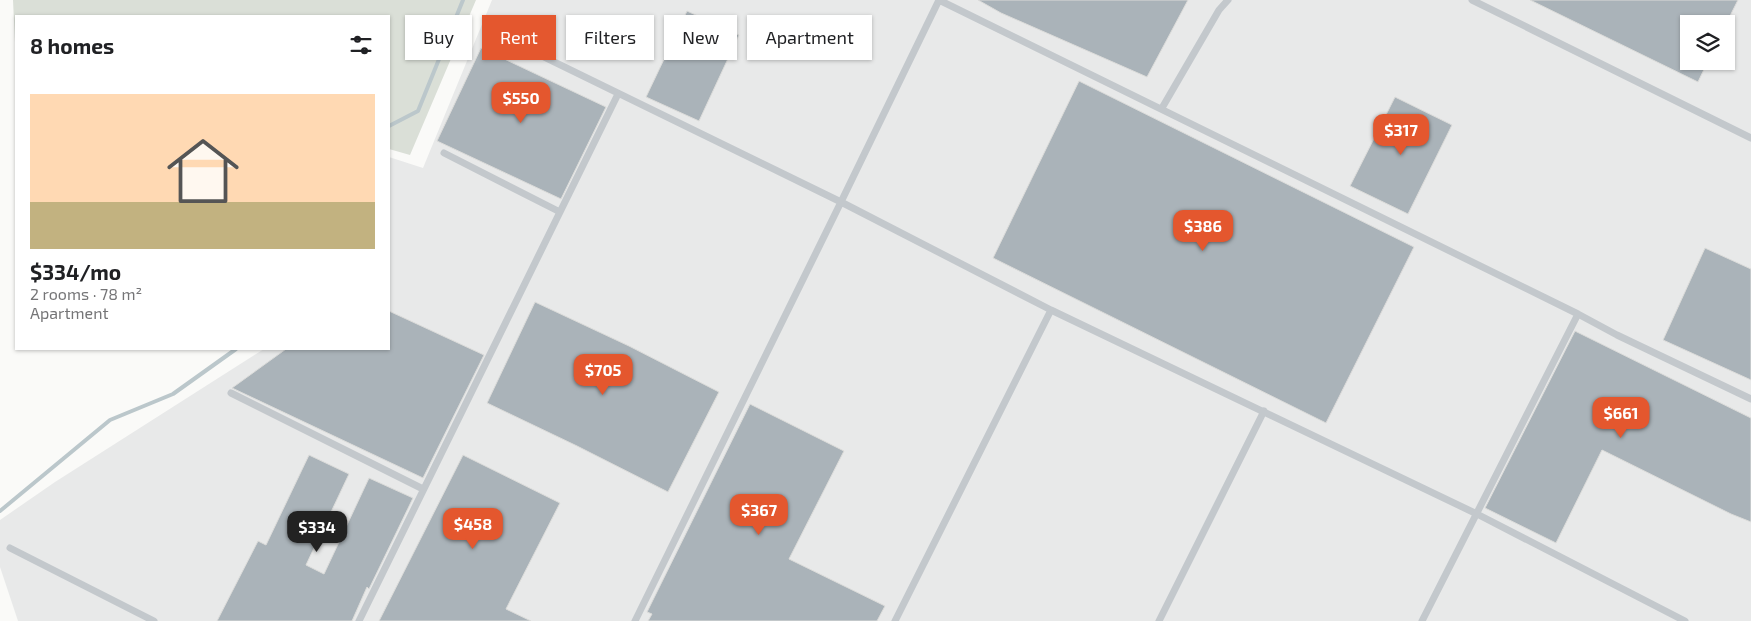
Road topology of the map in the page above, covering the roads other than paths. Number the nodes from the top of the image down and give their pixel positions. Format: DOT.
graph roads {
  1 [pos="939,0"];
  2 [pos="1228,0"];
  3 [pos="1472,0"];
  4 [pos="549,60"];
  5 [pos="618,94"];
  6 [pos="1162,108"];
  7 [pos="1751,138"];
  8 [pos="444,153"];
  9 [pos="842,202"];
  10 [pos="560,212"];
  11 [pos="1051,310"];
  12 [pos="1578,314"];
  13 [pos="231,393"];
  14 [pos="1751,399"];
  15 [pos="1264,411"];
  16 [pos="423,489"];
  17 [pos="1477,514"];
  18 [pos="10,548"];
  19 [pos="154,621"];
  20 [pos="359,621"];
  21 [pos="635,621"];
  22 [pos="895,621"];
  23 [pos="1159,621"];
  24 [pos="1422,621"];
  25 [pos="1685,621"];
  1 -- 6 [label="lane"];
  1 -- 9 [label="lane"];
  2 -- 6 [label="lane"];
  3 -- 7 [label="lane"];
  4 -- 5 [label="lane"];
  5 -- 9 [label="lane"];
  5 -- 10 [label="lane"];
  6 -- 12 [label="lane"];
  8 -- 10 [label="lane"];
  9 -- 11 [label="lane"];
  9 -- 21 [label="lane"];
  10 -- 16 [label="lane"];
  11 -- 15 [label="lane"];
  11 -- 22 [label="lane"];
  12 -- 14 [label="lane"];
  12 -- 17 [label="lane"];
  13 -- 16 [label="lane"];
  15 -- 17 [label="lane"];
  15 -- 23 [label="lane"];
  16 -- 20 [label="lane"];
  17 -- 24 [label="lane"];
  17 -- 25 [label="lane"];
  18 -- 19 [label="lane"];
}
